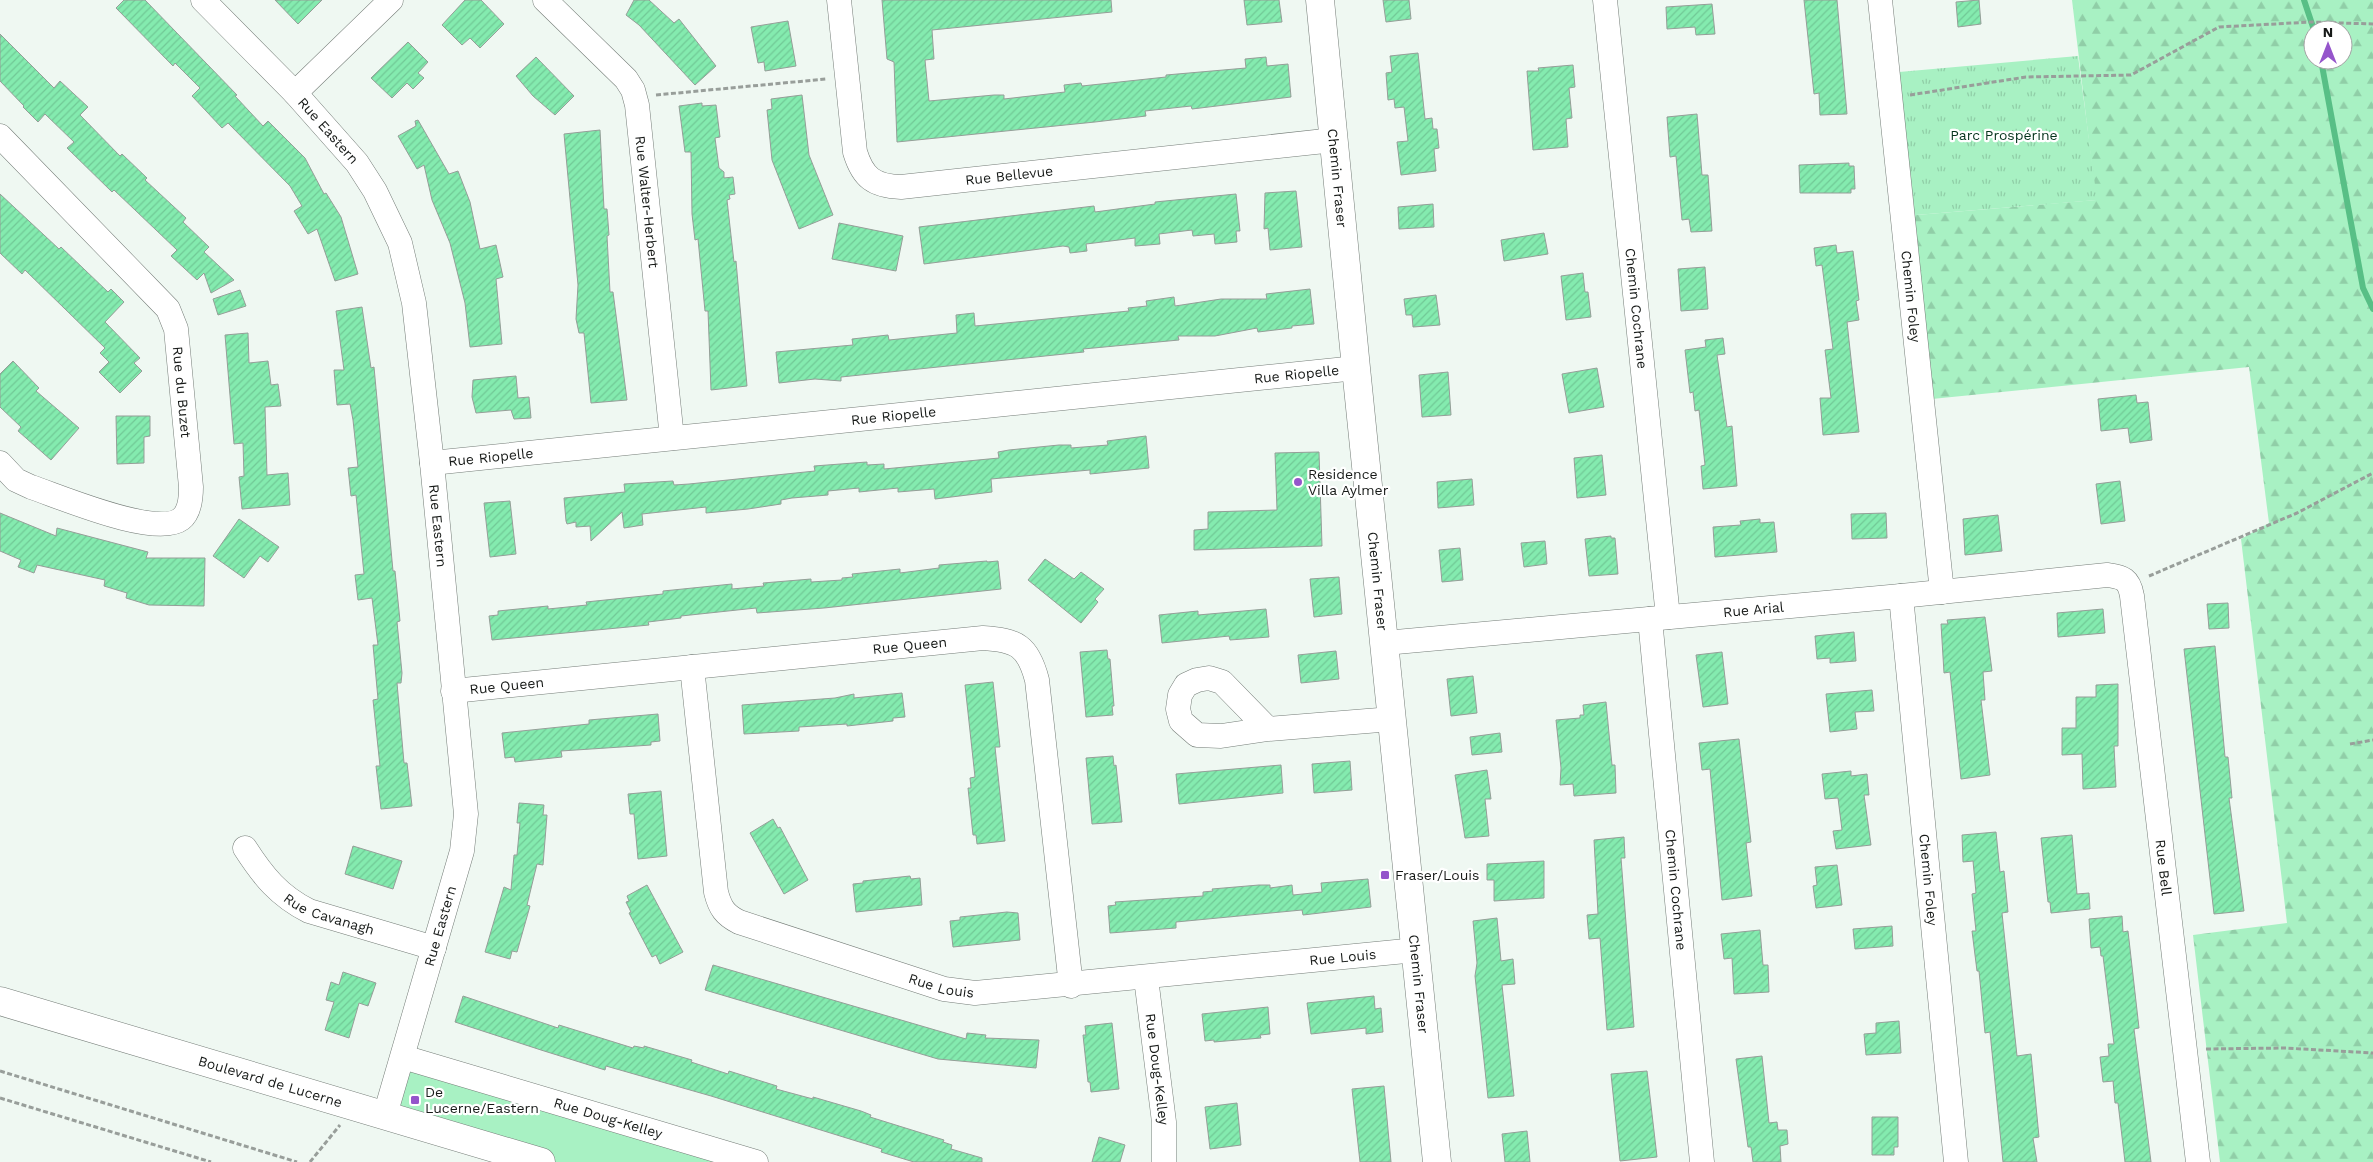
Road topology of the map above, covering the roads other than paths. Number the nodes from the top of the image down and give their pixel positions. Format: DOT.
graph roads {
  1 [pos="203,0"];
  2 [pos="391,0"];
  3 [pos="545,0"];
  4 [pos="839,0"];
  5 [pos="1320,0"];
  6 [pos="1605,0"];
  7 [pos="1880,0"];
  8 [pos="294,93"];
  9 [pos="0,136"];
  10 [pos="1334,140"];
  11 [pos="1356,368"];
  12 [pos="672,438"];
  13 [pos="0,463"];
  14 [pos="432,463"];
  15 [pos="2126,580"];
  16 [pos="1942,592"];
  17 [pos="1901,596"];
  18 [pos="1659,618"];
  19 [pos="1385,643"];
  20 [pos="692,667"];
  21 [pos="453,691"];
  22 [pos="1392,719"];
  23 [pos="1268,729"];
  24 [pos="245,848"];
  25 [pos="434,948"];
  26 [pos="1416,950"];
  27 [pos="1146,978"];
  28 [pos="1071,986"];
  29 [pos="0,1001"];
  30 [pos="403,1057"];
  31 [pos="385,1114"];
  32 [pos="540,1162"];
  33 [pos="756,1162"];
  34 [pos="1164,1162"];
  35 [pos="1437,1162"];
  36 [pos="1702,1162"];
  37 [pos="1956,1162"];
  38 [pos="2198,1162"];
  1 -- 8 [label="street, Rue Eastern"];
  2 -- 8 [label="street"];
  3 -- 12 [label="street, Rue Walter-Herbert"];
  4 -- 10 [label="street, Rue Bellevue"];
  5 -- 10 [label="street, Chemin Fraser"];
  6 -- 18 [label="street, Chemin Cochrane"];
  7 -- 16 [label="street, Chemin Foley"];
  8 -- 14 [label="street, Rue Eastern"];
  9 -- 13 [label="street, Rue du Buzet"];
  10 -- 11 [label="street, Chemin Fraser"];
  11 -- 12 [label="street, Rue Riopelle"];
  11 -- 19 [label="street, Chemin Fraser"];
  12 -- 14 [label="street, Rue Riopelle"];
  14 -- 21 [label="street, Rue Eastern"];
  15 -- 16 [label="street, Rue Arial"];
  15 -- 38 [label="street, Rue Bell"];
  16 -- 17 [label="street, Rue Arial"];
  17 -- 18 [label="street, Rue Arial"];
  17 -- 37 [label="street, Chemin Foley"];
  18 -- 19 [label="street, Rue Arial"];
  18 -- 36 [label="street, Chemin Cochrane"];
  19 -- 22 [label="street, Chemin Fraser"];
  20 -- 21 [label="street, Rue Queen"];
  20 -- 28 [label="street, Rue Louis"];
  20 -- 28 [label="street, Rue Queen"];
  21 -- 25 [label="street, Rue Eastern"];
  22 -- 23 [label="street"];
  22 -- 26 [label="street, Chemin Fraser"];
  24 -- 25 [label="street, Rue Cavanagh"];
  25 -- 30 [label="street, Rue Eastern"];
  26 -- 27 [label="street, Rue Louis"];
  26 -- 35 [label="street, Chemin Fraser"];
  27 -- 28 [label="street, Rue Louis"];
  27 -- 34 [label="street, Rue Doug-Kelley"];
  29 -- 31 [label="street, Boulevard de Lucerne"];
  30 -- 31 [label="street, Rue Eastern"];
  30 -- 33 [label="street, Rue Doug-Kelley"];
  31 -- 32 [label="street, Boulevard de Lucerne"];
}
